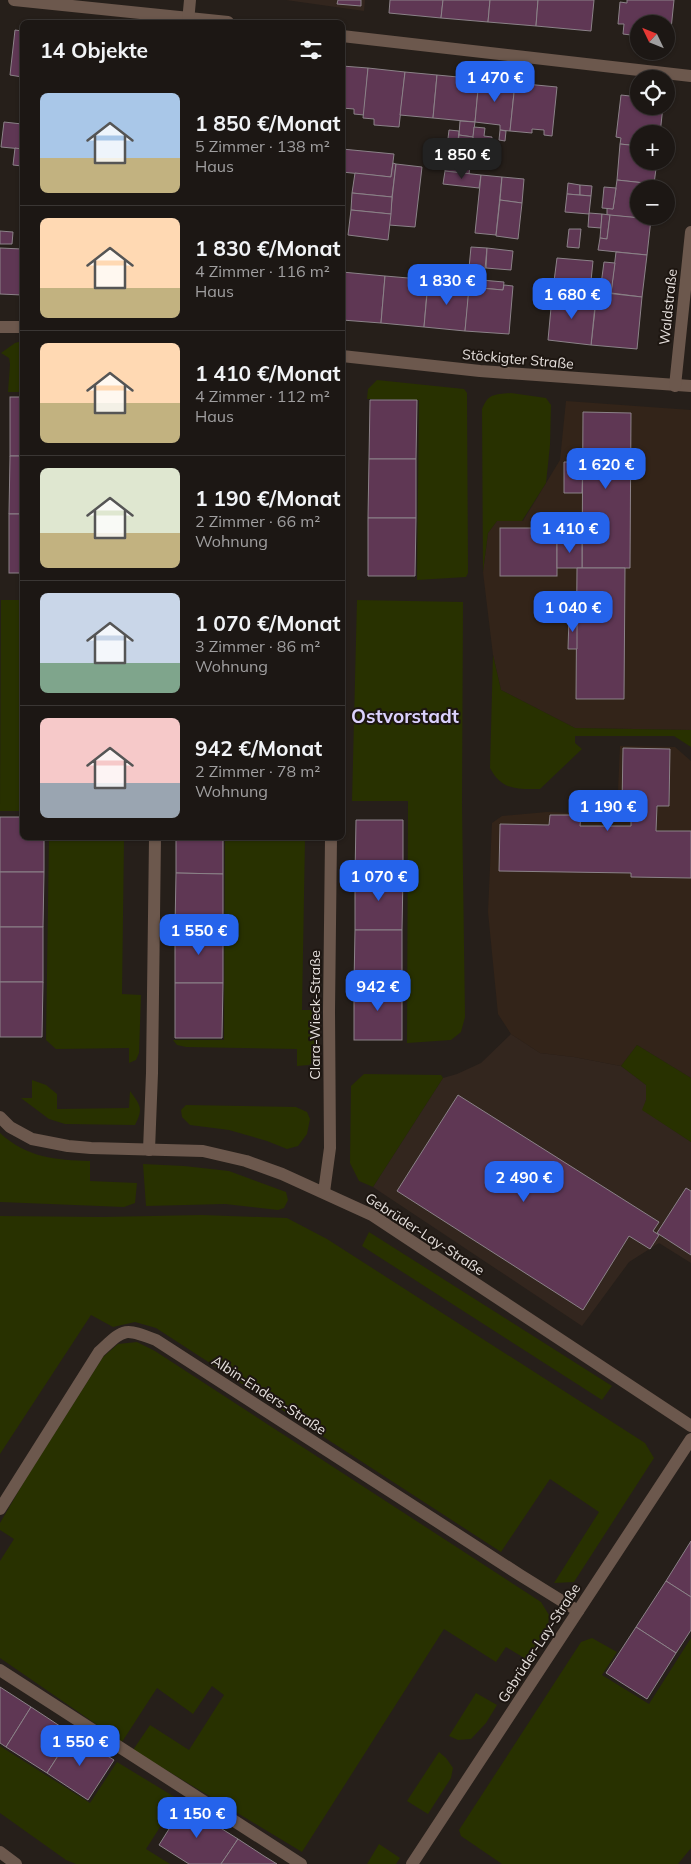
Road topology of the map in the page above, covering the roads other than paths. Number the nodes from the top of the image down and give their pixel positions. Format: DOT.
graph roads {
  1 [pos="14,0"];
  2 [pos="190,0"];
  3 [pos="188,20"];
  4 [pos="345,36"];
  5 [pos="691,76"];
  6 [pos="691,232"];
  7 [pos="0,327"];
  8 [pos="20,327"];
  9 [pos="345,356"];
  10 [pos="676,386"];
  11 [pos="691,386"];
  12 [pos="155,840"];
  13 [pos="331,840"];
  14 [pos="0,1117"];
  15 [pos="149,1150"];
  16 [pos="324,1192"];
  17 [pos="691,1426"];
  18 [pos="691,1439"];
  19 [pos="0,1509"];
  20 [pos="578,1611"];
  21 [pos="0,1670"];
  22 [pos="0,1852"];
  23 [pos="16,1864"];
  24 [pos="301,1864"];
  25 [pos="412,1864"];
  1 -- 3 [label="street"];
  2 -- 3 [label="street"];
  4 -- 5 [label="street"];
  6 -- 10 [label="street, Waldstraße"];
  7 -- 8 [label="street"];
  9 -- 10 [label="street, Stöckigter Straße"];
  10 -- 11 [label="street, Stöckigter Straße"];
  12 -- 15 [label="street"];
  13 -- 16 [label="street, Clara-Wieck-Straße"];
  14 -- 15 [label="street, Gebrüder-Lay-Straße"];
  15 -- 16 [label="street, Gebrüder-Lay-Straße"];
  16 -- 17 [label="street, Gebrüder-Lay-Straße"];
  18 -- 20 [label="street, Gebrüder-Lay-Straße"];
  19 -- 20 [label="street, Albin-Enders-Straße"];
  20 -- 25 [label="street, Gebrüder-Lay-Straße"];
  21 -- 24 [label="street"];
  22 -- 23 [label="street"];
}
